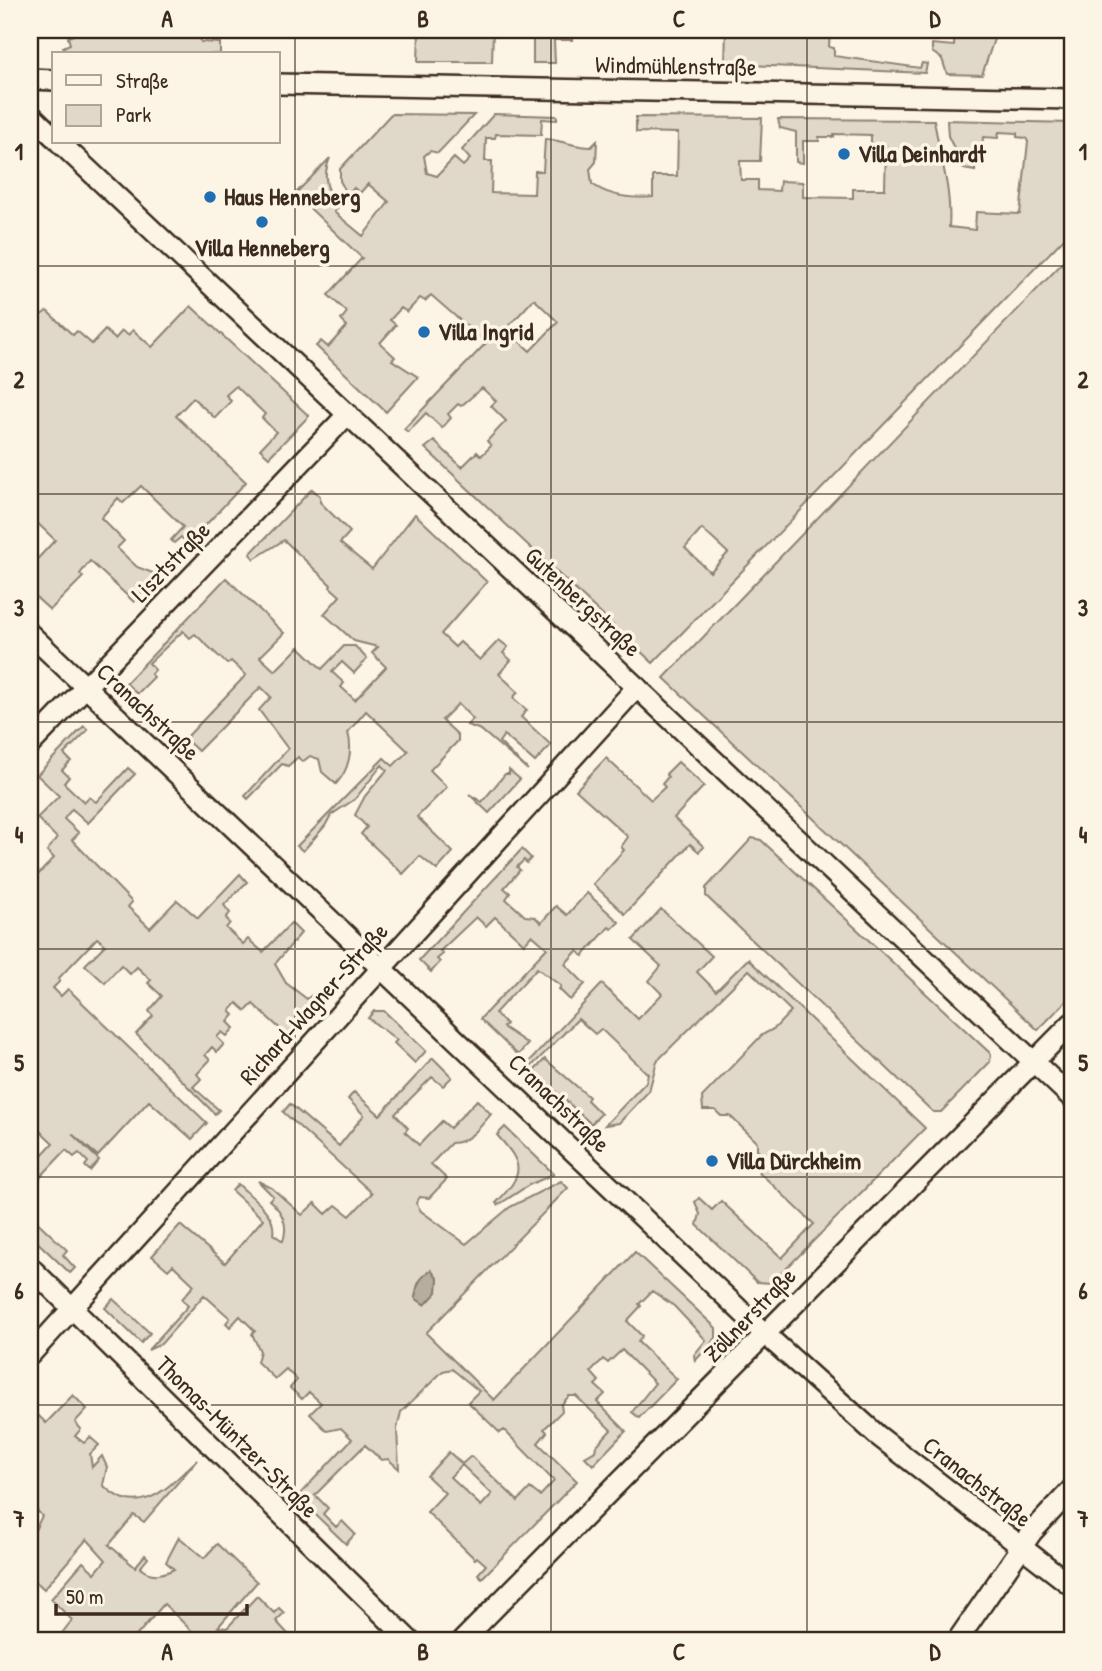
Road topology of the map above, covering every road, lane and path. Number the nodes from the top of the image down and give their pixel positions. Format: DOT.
graph roads {
  1 [pos="30,79"];
  2 [pos="52,80"];
  3 [pos="280,83"];
  4 [pos="1072,99"];
  5 [pos="30,114"];
  6 [pos="52,135"];
  7 [pos="61,144"];
  8 [pos="348,414"];
  9 [pos="30,634"];
  10 [pos="86,687"];
  11 [pos="637,687"];
  12 [pos="30,746"];
  13 [pos="382,967"];
  14 [pos="1072,1023"];
  15 [pos="1033,1062"];
  16 [pos="1072,1098"];
  17 [pos="30,1267"];
  18 [pos="72,1309"];
  19 [pos="765,1334"];
  20 [pos="30,1355"];
  21 [pos="1072,1489"];
  22 [pos="1022,1548"];
  23 [pos="1069,1576"];
  24 [pos="410,1641"];
  25 [pos="462,1641"];
  26 [pos="957,1641"];
  1 -- 2 [label="street"];
  3 -- 4 [label="street, Windmühlenstraße"];
  5 -- 6 [label="street"];
  7 -- 8 [label="street, Gutenbergstraße"];
  8 -- 10 [label="street, Lisztstraße"];
  8 -- 11 [label="street, Gutenbergstraße"];
  9 -- 10 [label="street, Cranachstraße"];
  10 -- 12 [label="street, Lisztstraße"];
  10 -- 13 [label="street, Cranachstraße"];
  11 -- 13 [label="street, Richard-Wagner-Straße"];
  11 -- 15 [label="street, Gutenbergstraße"];
  13 -- 18 [label="street, Richard-Wagner-Straße"];
  13 -- 19 [label="street, Cranachstraße"];
  14 -- 15 [label="street, Zöllnerstraße"];
  15 -- 16 [label="street, Gutenbergstraße"];
  15 -- 19 [label="street, Zöllnerstraße"];
  17 -- 18 [label="street, Thomas-Müntzer-Straße"];
  18 -- 20 [label="street, Richard-Wagner-Straße"];
  18 -- 24 [label="street, Thomas-Müntzer-Straße"];
  19 -- 22 [label="street, Cranachstraße"];
  19 -- 25 [label="street, Zöllnerstraße"];
  21 -- 22 [label="street"];
  22 -- 23 [label="street, Cranachstraße"];
  22 -- 26 [label="street"];
}
